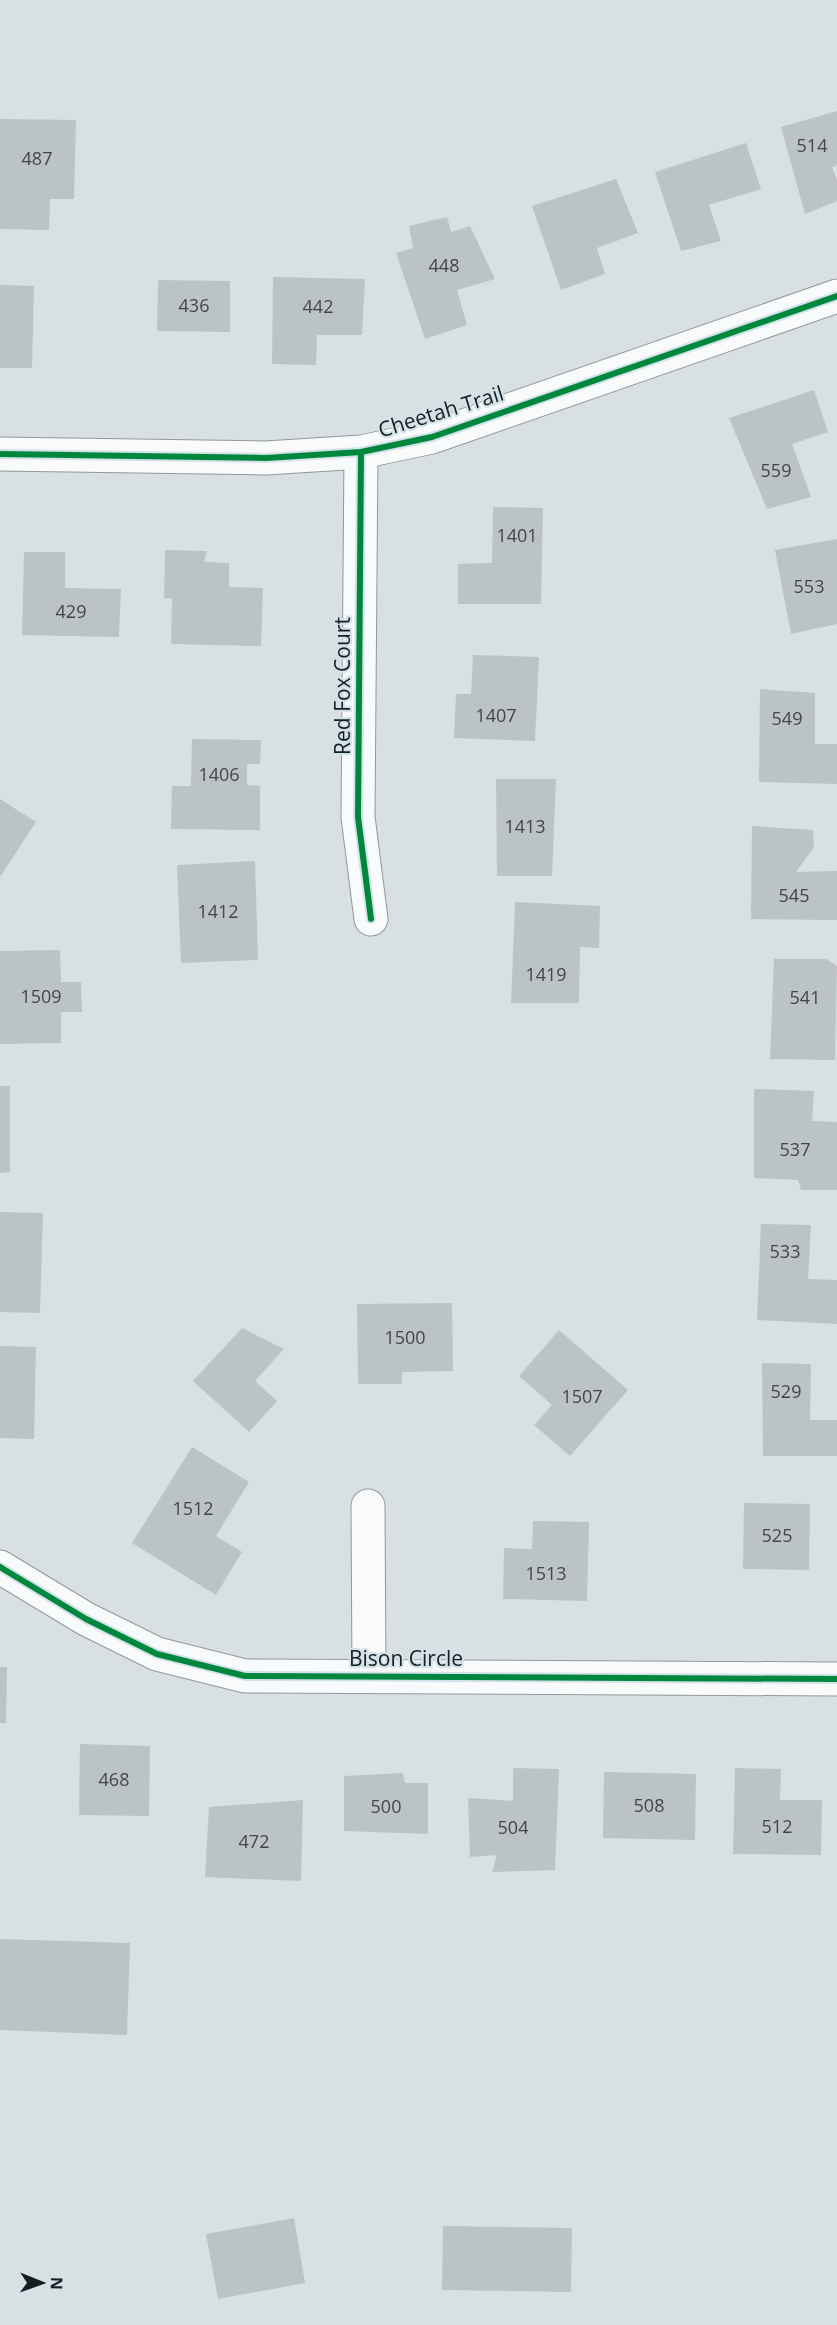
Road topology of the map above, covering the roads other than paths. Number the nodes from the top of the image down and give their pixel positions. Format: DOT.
graph roads {
  1 [pos="837,296"];
  2 [pos="361,452"];
  3 [pos="0,454"];
  4 [pos="371,919"];
  5 [pos="368,1506"];
  6 [pos="0,1567"];
  7 [pos="369,1675"];
  8 [pos="837,1678"];
  1 -- 2 [label="street, Cheetah Trail"];
  2 -- 3 [label="street, Cheetah Trail"];
  2 -- 4 [label="street, Red Fox Court"];
  5 -- 7 [label="street"];
  6 -- 7 [label="street, Bison Circle"];
  7 -- 8 [label="street, Bison Circle"];
}
